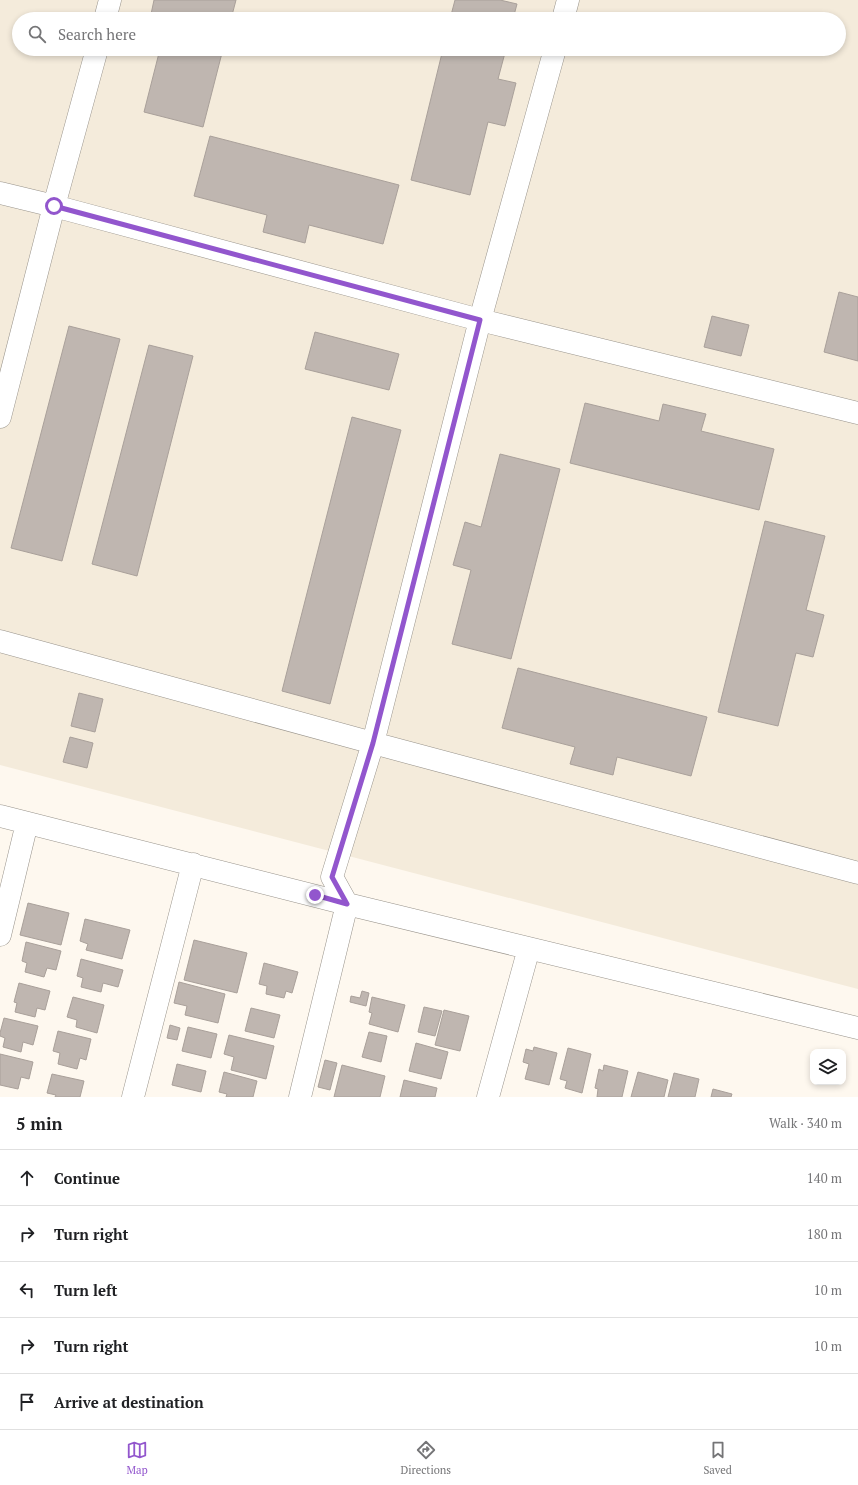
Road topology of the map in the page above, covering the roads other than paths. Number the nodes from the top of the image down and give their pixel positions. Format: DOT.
graph roads {
  1 [pos="110,0"];
  2 [pos="568,0"];
  3 [pos="107,12"];
  4 [pos="565,12"];
  5 [pos="95,56"];
  6 [pos="553,56"];
  7 [pos="0,193"];
  8 [pos="54,206"];
  9 [pos="480,320"];
  10 [pos="858,413"];
  11 [pos="0,417"];
  12 [pos="0,641"];
  13 [pos="373,743"];
  14 [pos="0,816"];
  15 [pos="27,823"];
  16 [pos="193,864"];
  17 [pos="858,873"];
  18 [pos="347,904"];
  19 [pos="0,935"];
  20 [pos="529,948"];
  21 [pos="858,1028"];
  22 [pos="133,1097"];
  23 [pos="300,1097"];
  24 [pos="488,1097"];
  1 -- 3 [label="street"];
  2 -- 4 [label="street"];
  5 -- 8 [label="street"];
  6 -- 9 [label="street"];
  7 -- 8 [label="street"];
  8 -- 9 [label="street"];
  8 -- 11 [label="street"];
  9 -- 10 [label="street"];
  9 -- 13 [label="street"];
  12 -- 13 [label="street"];
  13 -- 17 [label="street"];
  13 -- 18 [label="street"];
  14 -- 15 [label="street"];
  15 -- 16 [label="street"];
  15 -- 19 [label="street"];
  16 -- 18 [label="street"];
  16 -- 22 [label="street"];
  18 -- 20 [label="street"];
  18 -- 23 [label="street"];
  20 -- 21 [label="street"];
  20 -- 24 [label="street"];
}
